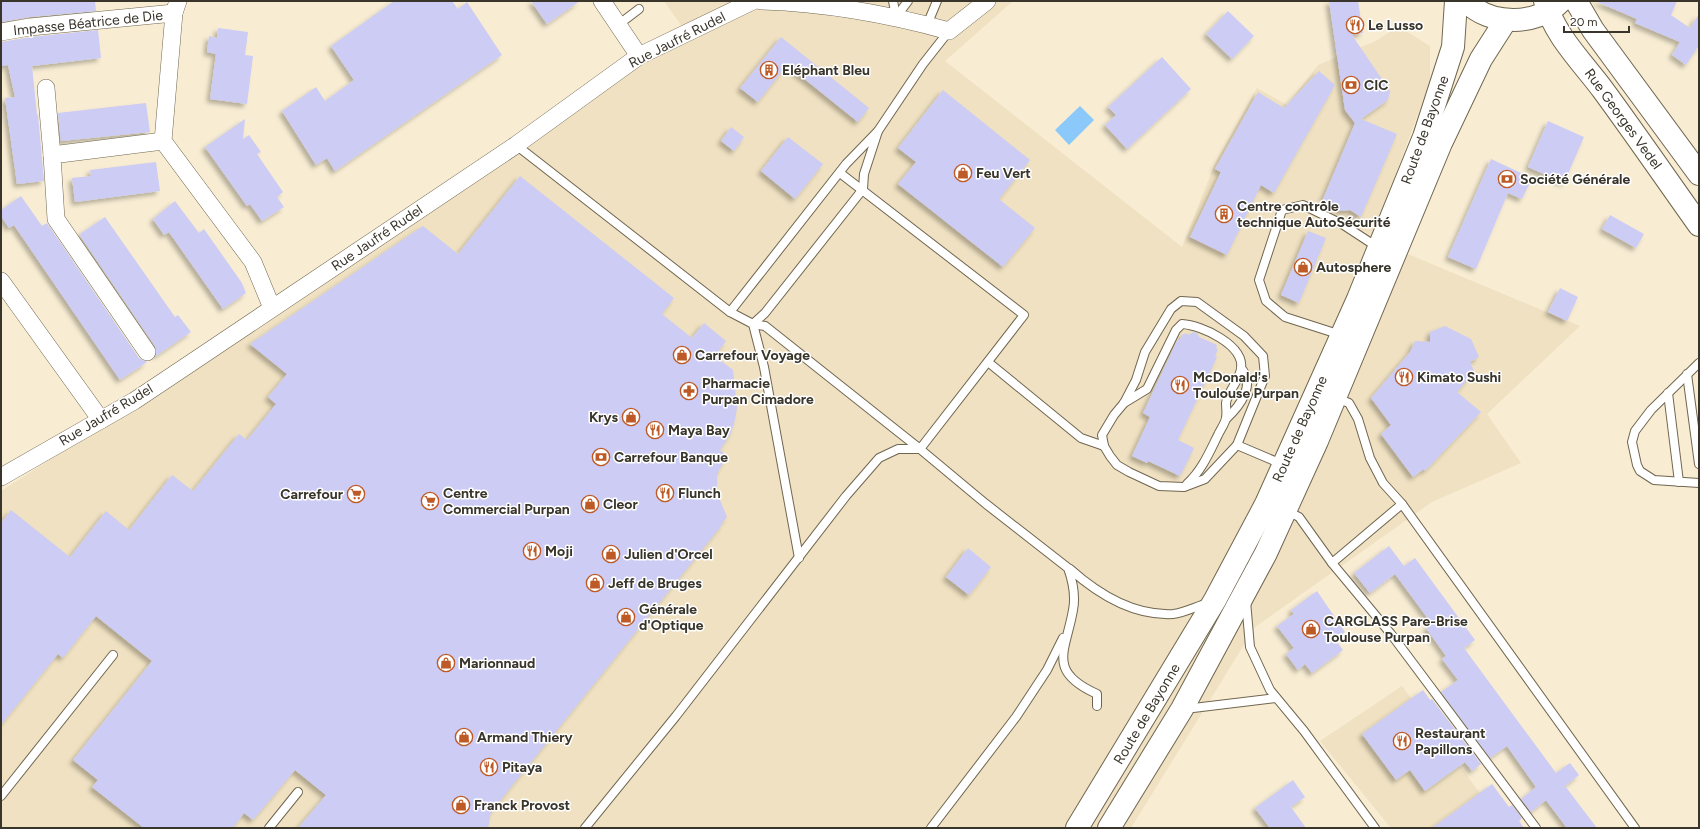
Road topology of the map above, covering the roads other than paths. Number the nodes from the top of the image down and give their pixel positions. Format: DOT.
graph roads {
  1 [pos="602,1"];
  2 [pos="753,1"];
  3 [pos="761,1"];
  4 [pos="908,1"];
  5 [pos="937,1"];
  6 [pos="987,1"];
  7 [pos="1456,1"];
  8 [pos="1466,1"];
  9 [pos="1576,1"];
  10 [pos="1551,4"];
  11 [pos="176,7"];
  12 [pos="639,9"];
  13 [pos="895,9"];
  14 [pos="1506,20"];
  15 [pos="618,25"];
  16 [pos="927,25"];
  17 [pos="949,30"];
  18 [pos="1,32"];
  19 [pos="639,56"];
  20 [pos="46,88"];
  21 [pos="878,131"];
  22 [pos="163,141"];
  23 [pos="516,145"];
  24 [pos="52,155"];
  25 [pos="840,172"];
  26 [pos="1699,174"];
  27 [pos="863,189"];
  28 [pos="1699,225"];
  29 [pos="1379,246"];
  30 [pos="1,281"];
  31 [pos="272,308"];
  32 [pos="730,312"];
  33 [pos="753,324"];
  34 [pos="1342,335"];
  35 [pos="147,352"];
  36 [pos="988,362"];
  37 [pos="1699,363"];
  38 [pos="1242,368"];
  39 [pos="1688,374"];
  40 [pos="1668,393"];
  41 [pos="1335,398"];
  42 [pos="1124,403"];
  43 [pos="1226,419"];
  44 [pos="100,420"];
  45 [pos="1237,444"];
  46 [pos="1104,446"];
  47 [pos="920,449"];
  48 [pos="1699,463"];
  49 [pos="1294,469"];
  50 [pos="1,477"];
  51 [pos="1680,482"];
  52 [pos="1699,484"];
  53 [pos="1184,487"];
  54 [pos="1402,504"];
  55 [pos="1287,511"];
  56 [pos="798,558"];
  57 [pos="1332,563"];
  58 [pos="1068,568"];
  59 [pos="1245,595"];
  60 [pos="1215,600"];
  61 [pos="1070,622"];
  62 [pos="113,656"];
  63 [pos="1276,698"];
  64 [pos="1097,706"];
  65 [pos="1182,709"];
  66 [pos="298,792"];
  67 [pos="1,796"];
  68 [pos="269,828"];
  69 [pos="585,828"];
  70 [pos="931,828"];
  71 [pos="1077,828"];
  72 [pos="1109,828"];
  73 [pos="1376,828"];
  74 [pos="1536,828"];
  75 [pos="1635,828"];
  1 -- 15 [label="street"];
  2 -- 19 [label="street, Rue Jaufré Rudel"];
  3 -- 13 [label="street"];
  4 -- 13 [label="lane"];
  5 -- 16 [label="lane"];
  6 -- 17 [label="street"];
  7 -- 29 [label="street, Route de Bayonne"];
  8 -- 14 [label="street"];
  9 -- 26 [label="street, Rue Georges Vedel"];
  10 -- 14 [label="street"];
  10 -- 28 [label="street, Rue Georges Vedel"];
  11 -- 18 [label="street, Impasse Béatrice de Die"];
  11 -- 22 [label="street"];
  12 -- 15 [label="lane"];
  13 -- 16 [label="street"];
  14 -- 41 [label="street, Route de Bayonne"];
  15 -- 19 [label="street"];
  16 -- 17 [label="street"];
  17 -- 21 [label="lane"];
  19 -- 23 [label="street, Rue Jaufré Rudel"];
  20 -- 24 [label="street"];
  21 -- 25 [label="lane"];
  21 -- 27 [label="lane"];
  22 -- 24 [label="street"];
  22 -- 31 [label="street"];
  23 -- 31 [label="street, Rue Jaufré Rudel"];
  23 -- 32 [label="lane"];
  24 -- 35 [label="street"];
  25 -- 27 [label="lane"];
  25 -- 32 [label="lane"];
  27 -- 33 [label="lane"];
  27 -- 36 [label="lane"];
  29 -- 34 [label="street, Route de Bayonne"];
  29 -- 34 [label="lane"];
  30 -- 44 [label="street"];
  31 -- 44 [label="street, Rue Jaufré Rudel"];
  32 -- 33 [label="lane"];
  33 -- 47 [label="lane"];
  33 -- 56 [label="lane"];
  34 -- 49 [label="street, Route de Bayonne"];
  36 -- 46 [label="lane"];
  36 -- 47 [label="lane"];
  37 -- 39 [label="lane"];
  38 -- 42 [label="lane"];
  38 -- 43 [label="lane"];
  38 -- 43 [label="lane"];
  39 -- 40 [label="lane"];
  39 -- 48 [label="lane"];
  40 -- 51 [label="lane"];
  40 -- 51 [label="lane"];
  41 -- 49 [label="street, Route de Bayonne"];
  41 -- 54 [label="lane"];
  42 -- 45 [label="lane"];
  42 -- 46 [label="lane"];
  43 -- 53 [label="lane"];
  44 -- 50 [label="street, Rue Jaufré Rudel"];
  45 -- 49 [label="lane"];
  45 -- 53 [label="lane"];
  46 -- 53 [label="lane"];
  47 -- 56 [label="lane"];
  47 -- 58 [label="lane"];
  49 -- 55 [label="street, Route de Bayonne"];
  49 -- 60 [label="street, Route de Bayonne"];
  51 -- 52 [label="lane"];
  54 -- 57 [label="lane"];
  54 -- 75 [label="lane"];
  55 -- 57 [label="lane"];
  55 -- 59 [label="street, Route de Bayonne"];
  56 -- 69 [label="lane"];
  57 -- 74 [label="lane"];
  58 -- 60 [label="lane"];
  58 -- 61 [label="lane"];
  59 -- 63 [label="lane"];
  59 -- 65 [label="street, Route de Bayonne"];
  60 -- 71 [label="street, Route de Bayonne"];
  61 -- 64 [label="lane"];
  61 -- 70 [label="lane"];
  62 -- 67 [label="lane"];
  63 -- 65 [label="lane"];
  63 -- 73 [label="lane"];
  65 -- 72 [label="street, Route de Bayonne"];
  66 -- 68 [label="lane"];
}
